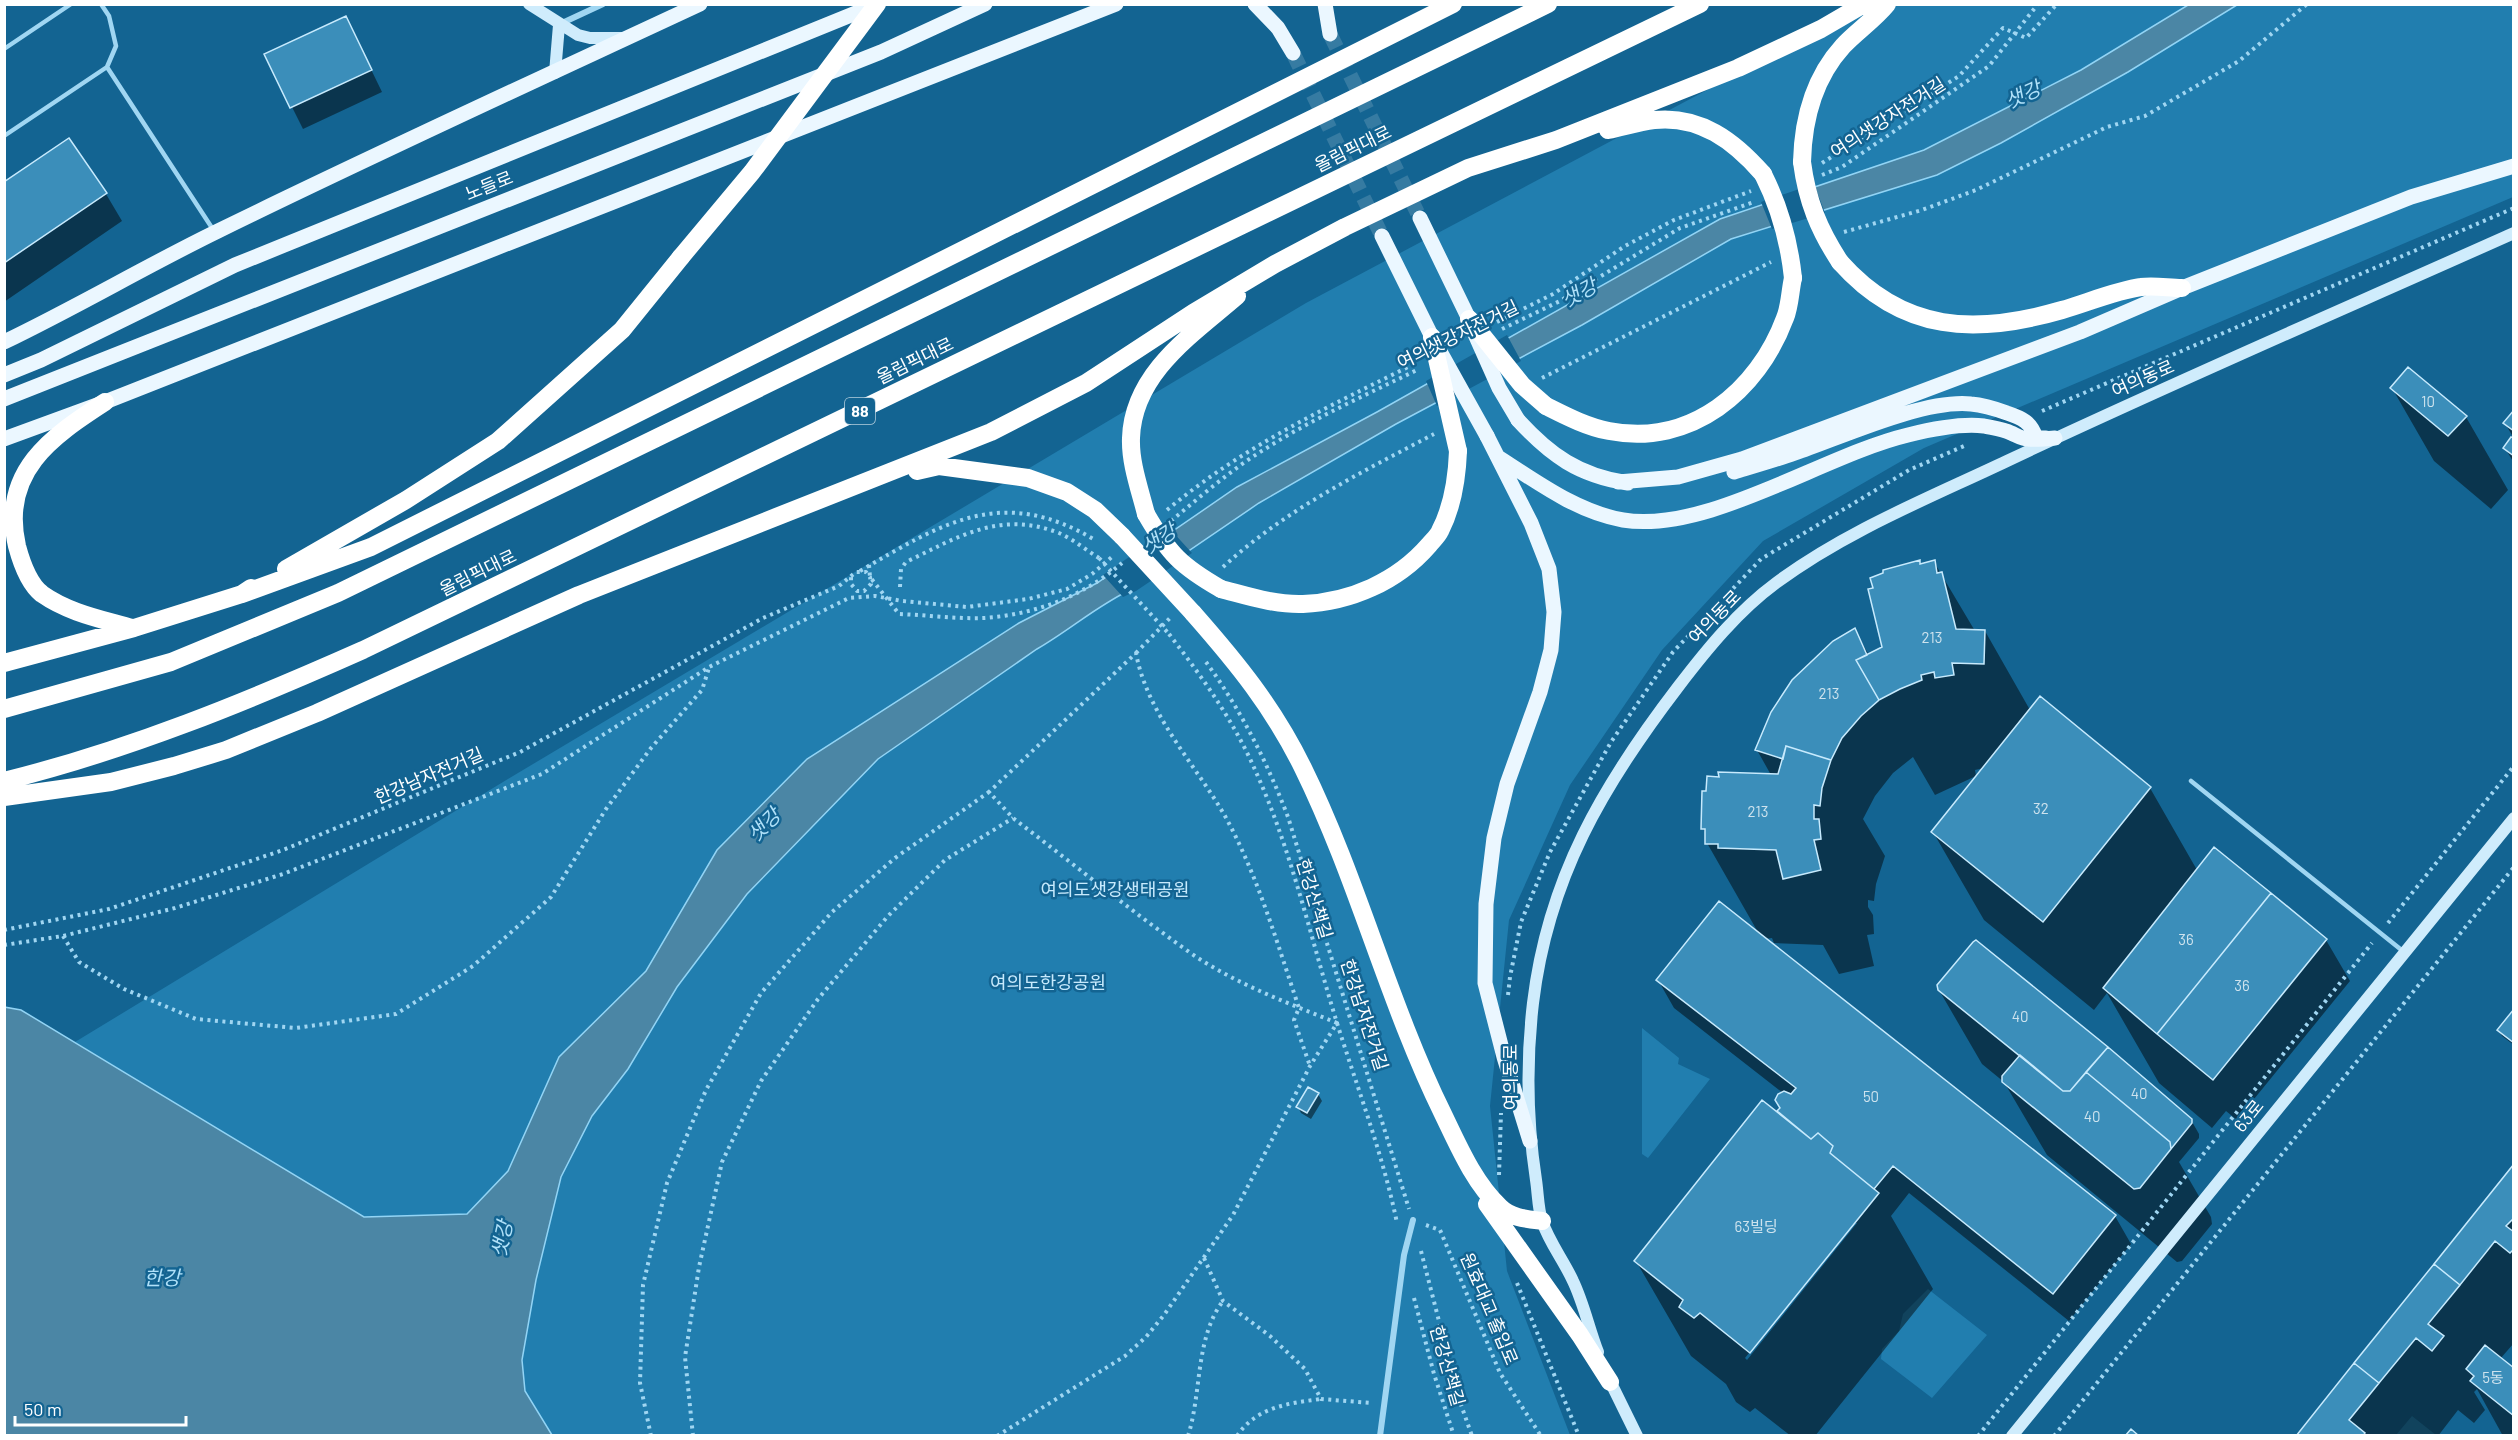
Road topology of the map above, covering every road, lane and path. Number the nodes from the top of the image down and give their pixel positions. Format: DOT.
graph roads {
  1 [pos="71,4"];
  2 [pos="101,4"];
  3 [pos="529,4"];
  4 [pos="603,4"];
  5 [pos="700,4"];
  6 [pos="877,4"];
  7 [pos="985,4"];
  8 [pos="1116,4"];
  9 [pos="1255,4"];
  10 [pos="1325,4"];
  11 [pos="1453,4"];
  12 [pos="1548,4"];
  13 [pos="1700,4"];
  14 [pos="1864,4"];
  15 [pos="1887,4"];
  16 [pos="2038,4"];
  17 [pos="2307,4"];
  18 [pos="559,25"];
  19 [pos="1330,34"];
  20 [pos="627,38"];
  21 [pos="4,49"];
  22 [pos="1293,53"];
  23 [pos="107,67"];
  24 [pos="555,73"];
  25 [pos="4,136"];
  26 [pos="1556,140"];
  27 [pos="2514,166"];
  28 [pos="1821,176"];
  29 [pos="1757,201"];
  30 [pos="2514,208"];
  31 [pos="1420,218"];
  32 [pos="215,232"];
  33 [pos="2514,233"];
  34 [pos="1837,234"];
  35 [pos="1382,236"];
  36 [pos="1781,257"];
  37 [pos="1275,264"];
  38 [pos="2182,288"];
  39 [pos="1469,319"];
  40 [pos="1497,331"];
  41 [pos="1432,337"];
  42 [pos="4,342"];
  43 [pos="1423,367"];
  44 [pos="4,375"];
  45 [pos="1537,381"];
  46 [pos="4,399"];
  47 [pos="105,402"];
  48 [pos="2024,419"];
  49 [pos="1443,430"];
  50 [pos="2055,438"];
  51 [pos="4,439"];
  52 [pos="1969,443"];
  53 [pos="1497,456"];
  54 [pos="1618,482"];
  55 [pos="856,485"];
  56 [pos="1171,522"];
  57 [pos="1100,543"];
  58 [pos="1126,560"];
  59 [pos="869,565"];
  60 [pos="859,571"];
  61 [pos="851,577"];
  62 [pos="870,577"];
  63 [pos="1218,582"];
  64 [pos="839,586"];
  65 [pos="877,586"];
  66 [pos="900,587"];
  67 [pos="868,588"];
  68 [pos="854,590"];
  69 [pos="242,594"];
  70 [pos="823,610"];
  71 [pos="1185,613"];
  72 [pos="134,628"];
  73 [pos="1136,653"];
  74 [pos="1204,660"];
  75 [pos="4,663"];
  76 [pos="710,667"];
  77 [pos="4,709"];
  78 [pos="2514,766"];
  79 [pos="2191,781"];
  80 [pos="4,782"];
  81 [pos="989,792"];
  82 [pos="4,797"];
  83 [pos="1013,818"];
  84 [pos="2514,818"];
  85 [pos="2514,867"];
  86 [pos="4,930"];
  87 [pos="2380,933"];
  88 [pos="63,936"];
  89 [pos="4,945"];
  90 [pos="2404,952"];
  91 [pos="1508,1000"];
  92 [pos="1299,1008"];
  93 [pos="1337,1023"];
  94 [pos="1310,1066"];
  95 [pos="1423,1074"];
  96 [pos="1502,1104"];
  97 [pos="1530,1141"];
  98 [pos="1498,1206"];
  99 [pos="1396,1219"];
  100 [pos="1413,1220"];
  101 [pos="1542,1221"];
  102 [pos="1404,1255"];
  103 [pos="1204,1258"];
  104 [pos="1515,1280"];
  105 [pos="1413,1294"];
  106 [pos="1223,1300"];
  107 [pos="1610,1382"];
  108 [pos="1321,1399"];
  109 [pos="1383,1404"];
  110 [pos="651,1436"];
  111 [pos="693,1436"];
  112 [pos="997,1436"];
  113 [pos="1188,1436"];
  114 [pos="1237,1436"];
  115 [pos="1380,1436"];
  116 [pos="1454,1436"];
  117 [pos="1472,1436"];
  118 [pos="1541,1436"];
  119 [pos="1579,1436"];
  120 [pos="1637,1436"];
  121 [pos="1978,1436"];
  122 [pos="2012,1436"];
  123 [pos="2054,1436"];
  1 -- 21 [label="lane"];
  2 -- 23 [label="lane"];
  3 -- 18 [label="main road"];
  4 -- 18 [label="street"];
  5 -- 20 [label="main road"];
  6 -- 44 [label="main road, 노들로"];
  6 -- 69 [label="highway, bridge"];
  7 -- 46 [label="main road, 노들로"];
  8 -- 47 [label="main road"];
  9 -- 22 [label="main road"];
  10 -- 19 [label="main road"];
  11 -- 69 [label="highway"];
  12 -- 77 [label="highway"];
  13 -- 80 [label="highway, 올림픽대로 / 88"];
  14 -- 26 [label="highway"];
  15 -- 38 [label="highway, bridge"];
  16 -- 28 [label="path, 여의샛강자전거길"];
  17 -- 34 [label="path"];
  18 -- 20 [label="main road"];
  18 -- 24 [label="main road"];
  20 -- 24 [label="main road"];
  23 -- 25 [label="lane"];
  23 -- 32 [label="lane"];
  24 -- 32 [label="main road"];
  26 -- 37 [label="highway"];
  26 -- 39 [label="highway, bridge"];
  27 -- 38 [label="main road"];
  29 -- 40 [label="path, 여의샛강자전거길"];
  30 -- 48 [label="path"];
  31 -- 39 [label="main road"];
  32 -- 42 [label="main road"];
  33 -- 50 [label="main road, 여의동로"];
  35 -- 41 [label="main road"];
  36 -- 45 [label="path"];
  37 -- 55 [label="highway"];
  37 -- 63 [label="highway, bridge"];
  38 -- 54 [label="main road"];
  39 -- 54 [label="main road, bridge"];
  41 -- 53 [label="main road, bridge"];
  41 -- 63 [label="highway, bridge"];
  43 -- 56 [label="path, 여의샛강자전거길"];
  47 -- 51 [label="main road"];
  47 -- 72 [label="highway"];
  48 -- 50 [label="main road"];
  48 -- 54 [label="main road"];
  49 -- 63 [label="path"];
  50 -- 53 [label="main road"];
  50 -- 97 [label="main road, 여의동로"];
  52 -- 91 [label="path"];
  53 -- 97 [label="main road"];
  55 -- 71 [label="highway, bridge"];
  55 -- 82 [label="highway"];
  57 -- 59 [label="path"];
  58 -- 65 [label="path"];
  59 -- 60 [label="path"];
  59 -- 62 [label="path"];
  60 -- 61 [label="path"];
  60 -- 62 [label="path"];
  61 -- 64 [label="path, 한강남자전거길"];
  61 -- 68 [label="path"];
  62 -- 65 [label="path"];
  62 -- 67 [label="path"];
  64 -- 68 [label="path"];
  64 -- 86 [label="path, 한강남자전거길"];
  65 -- 67 [label="path"];
  66 -- 93 [label="path, 한강산책길, bridge"];
  67 -- 68 [label="path"];
  69 -- 72 [label="highway"];
  70 -- 76 [label="path"];
  71 -- 73 [label="path"];
  71 -- 95 [label="highway"];
  72 -- 75 [label="highway"];
  73 -- 81 [label="path"];
  73 -- 92 [label="path"];
  74 -- 100 [label="path, 한강남자전거길"];
  76 -- 88 [label="path"];
  76 -- 88 [label="path"];
  78 -- 87 [label="path"];
  79 -- 87 [label="lane"];
  81 -- 83 [label="path"];
  81 -- 110 [label="path"];
  83 -- 92 [label="path"];
  83 -- 111 [label="path"];
  84 -- 90 [label="main road, 63로"];
  85 -- 123 [label="path"];
  87 -- 90 [label="lane"];
  87 -- 121 [label="path"];
  88 -- 89 [label="path"];
  90 -- 122 [label="main road, 63로"];
  92 -- 93 [label="path"];
  92 -- 94 [label="path"];
  93 -- 94 [label="path"];
  93 -- 99 [label="path, 한강산책길"];
  94 -- 103 [label="path"];
  95 -- 98 [label="highway"];
  95 -- 107 [label="highway"];
  96 -- 98 [label="path"];
  97 -- 101 [label="main road, 여의동로"];
  98 -- 101 [label="highway"];
  99 -- 100 [label="path, 원효대교 출입로"];
  99 -- 102 [label="path, 한강산책길"];
  100 -- 102 [label="street"];
  100 -- 117 [label="path, 한강남자전거길"];
  100 -- 118 [label="path, 원효대교 출입로"];
  101 -- 107 [label="main road, 여의동로"];
  102 -- 109 [label="street"];
  103 -- 106 [label="path"];
  103 -- 112 [label="path"];
  104 -- 119 [label="path"];
  105 -- 116 [label="path, 한강산책길"];
  106 -- 108 [label="path"];
  106 -- 113 [label="path"];
  107 -- 120 [label="main road, 여의동로"];
  108 -- 109 [label="path"];
  108 -- 114 [label="path"];
  109 -- 115 [label="street"];
}
